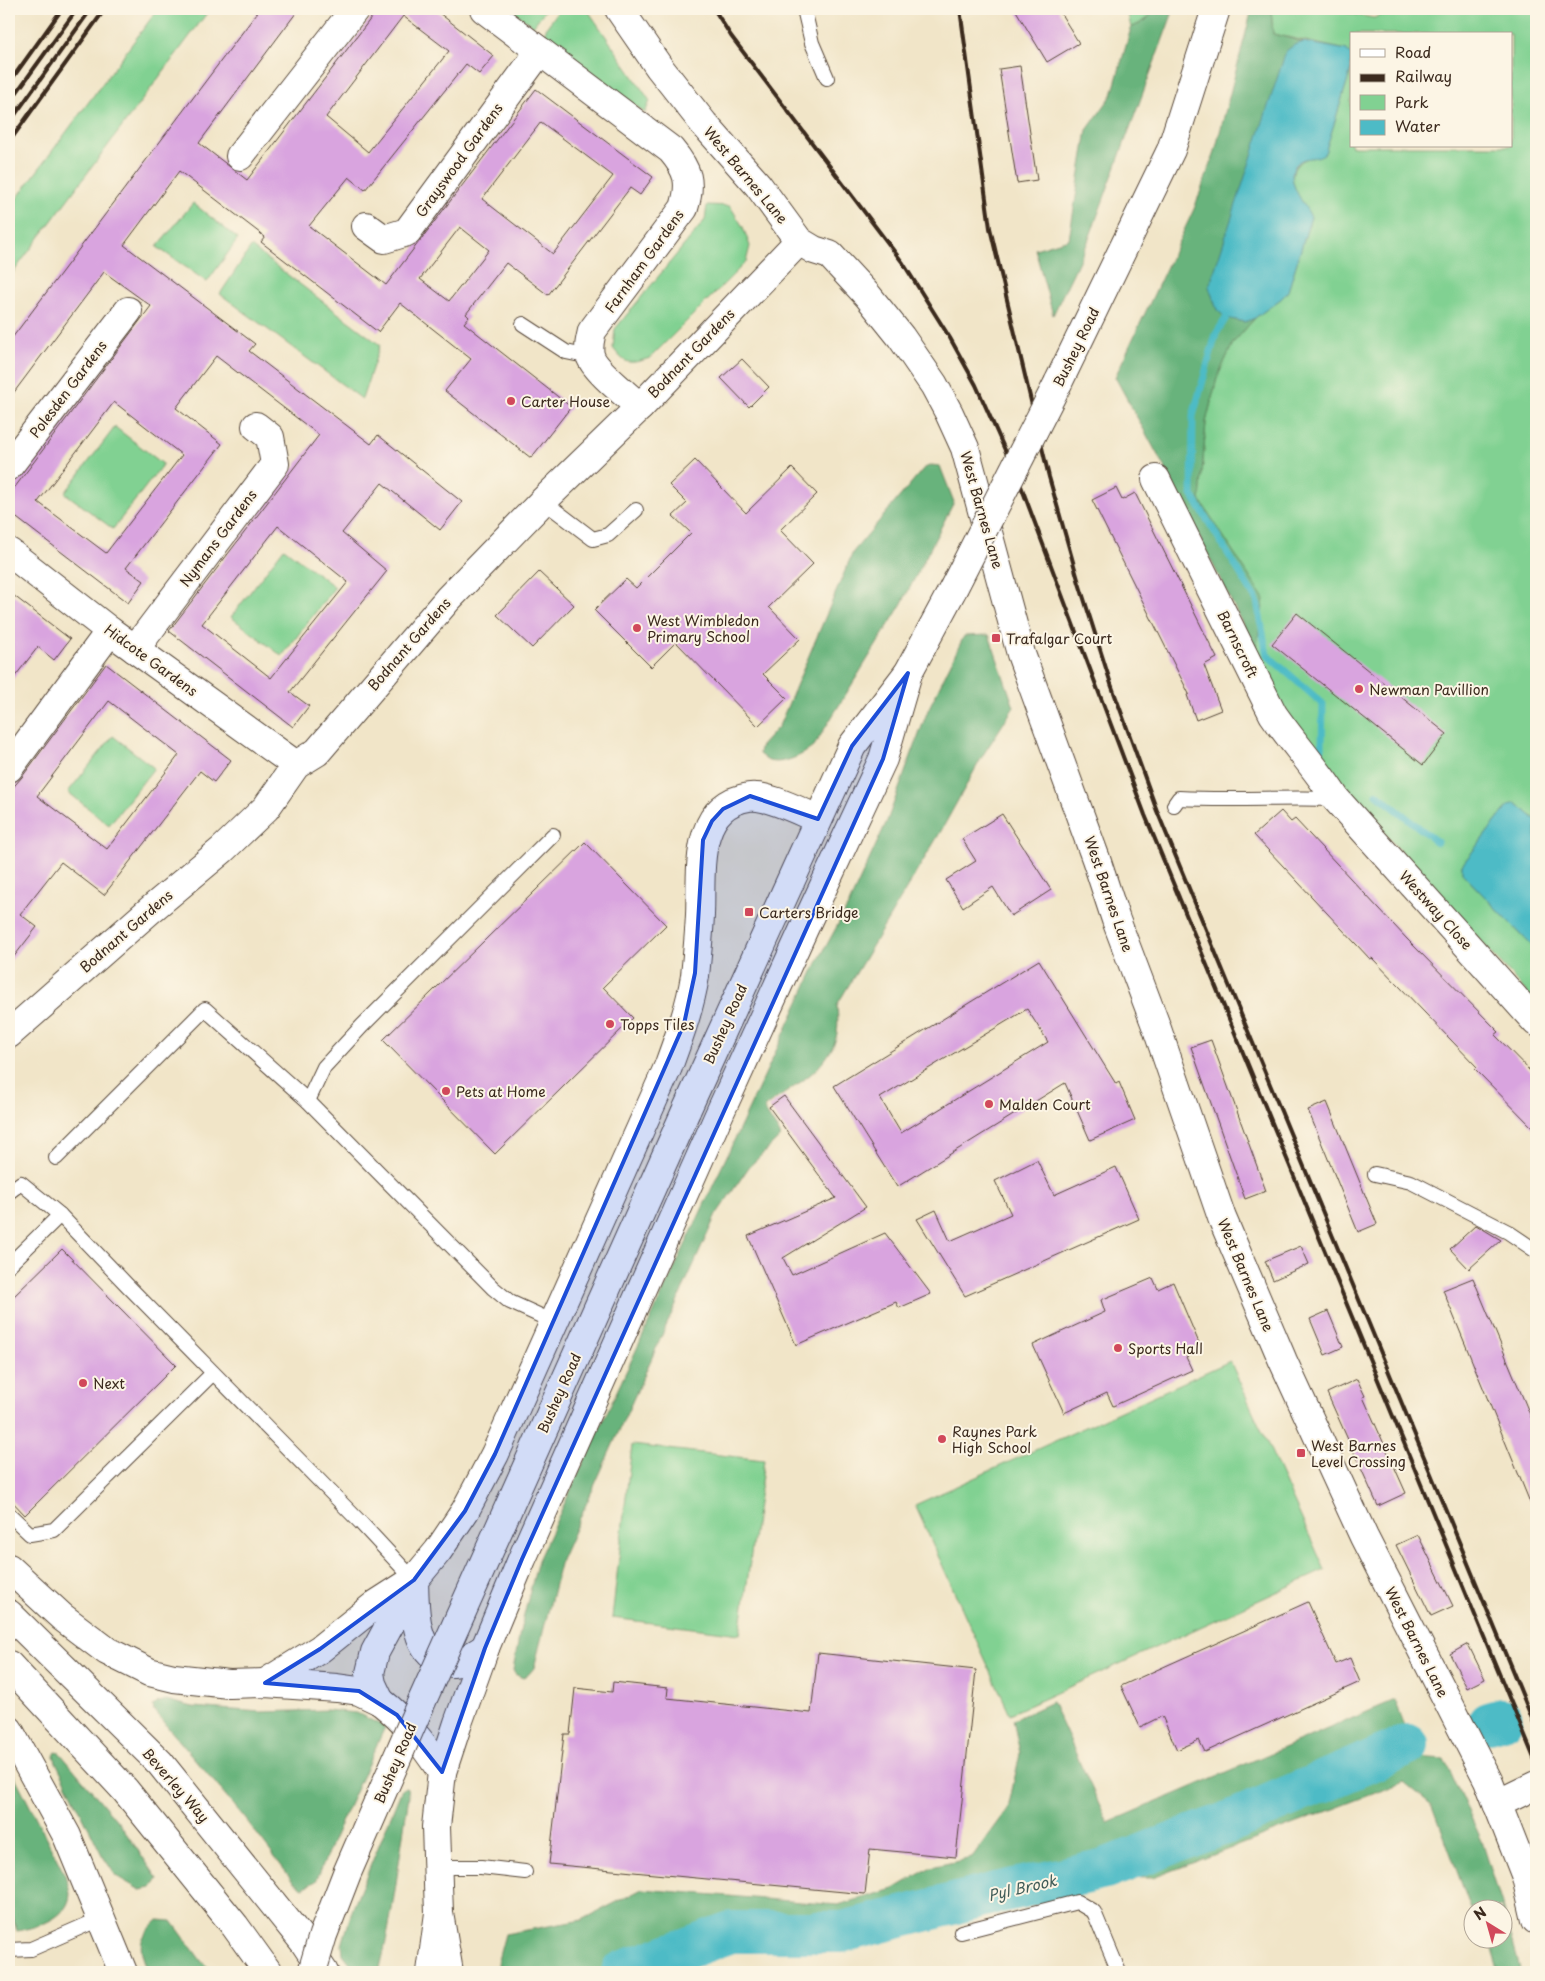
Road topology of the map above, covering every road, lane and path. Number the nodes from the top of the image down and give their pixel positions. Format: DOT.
graph roads {
  1 [pos="355,9"];
  2 [pos="484,9"];
  3 [pos="619,9"];
  4 [pos="804,9"];
  5 [pos="1216,9"];
  6 [pos="540,51"];
  7 [pos="827,78"];
  8 [pos="240,156"];
  9 [pos="366,226"];
  10 [pos="799,241"];
  11 [pos="128,311"];
  12 [pos="524,324"];
  13 [pos="590,357"];
  14 [pos="640,407"];
  15 [pos="256,426"];
  16 [pos="9,466"];
  17 [pos="1156,479"];
  18 [pos="543,501"];
  19 [pos="636,510"];
  20 [pos="9,552"];
  21 [pos="110,631"];
  22 [pos="135,649"];
  23 [pos="908,673"];
  24 [pos="296,765"];
  25 [pos="9,768"];
  26 [pos="1336,799"];
  27 [pos="1174,806"];
  28 [pos="818,819"];
  29 [pos="553,835"];
  30 [pos="1536,1022"];
  31 [pos="9,1034"];
  32 [pos="308,1101"];
  33 [pos="56,1158"];
  34 [pos="1375,1174"];
  35 [pos="9,1192"];
  36 [pos="60,1215"];
  37 [pos="1536,1251"];
  38 [pos="9,1265"];
  39 [pos="554,1322"];
  40 [pos="213,1373"];
  41 [pos="9,1514"];
  42 [pos="9,1568"];
  43 [pos="414,1580"];
  44 [pos="9,1614"];
  45 [pos="485,1648"];
  46 [pos="9,1665"];
  47 [pos="265,1683"];
  48 [pos="380,1701"];
  49 [pos="9,1730"];
  50 [pos="442,1772"];
  51 [pos="1536,1785"];
  52 [pos="1497,1804"];
  53 [pos="437,1867"];
  54 [pos="525,1872"];
  55 [pos="438,1913"];
  56 [pos="102,1918"];
  57 [pos="1536,1920"];
  58 [pos="961,1932"];
  59 [pos="9,1950"];
  60 [pos="122,1972"];
  61 [pos="268,1972"];
  62 [pos="312,1972"];
  63 [pos="324,1972"];
  64 [pos="431,1972"];
  65 [pos="449,1972"];
  66 [pos="1119,1972"];
  1 -- 8 [label="main road"];
  2 -- 6 [label="main road, Farnham Gardens"];
  3 -- 10 [label="main road, West Barnes Lane"];
  4 -- 7 [label="lane"];
  5 -- 23 [label="main road, Bushey Road, bridge"];
  6 -- 9 [label="main road, Grayswood Gardens"];
  6 -- 13 [label="main road, Farnham Gardens"];
  10 -- 14 [label="main road, Bodnant Gardens"];
  10 -- 52 [label="main road, West Barnes Lane"];
  11 -- 16 [label="main road, Polesden Gardens"];
  12 -- 13 [label="lane"];
  13 -- 14 [label="main road"];
  14 -- 18 [label="main road, Bodnant Gardens"];
  15 -- 22 [label="main road, Nymans Gardens"];
  17 -- 26 [label="main road, Barnscroft"];
  18 -- 19 [label="lane"];
  18 -- 24 [label="main road, Bodnant Gardens"];
  20 -- 21 [label="main road, Hidcote Gardens"];
  21 -- 22 [label="main road, Hidcote Gardens"];
  21 -- 25 [label="main road"];
  22 -- 24 [label="main road, Hidcote Gardens"];
  23 -- 28 [label="main road, Bushey Road"];
  23 -- 45 [label="main road, Bushey Road"];
  24 -- 31 [label="main road, Bodnant Gardens"];
  26 -- 27 [label="lane"];
  26 -- 30 [label="main road, Westway Close"];
  28 -- 39 [label="main road"];
  28 -- 62 [label="main road, Bushey Road, bridge"];
  29 -- 32 [label="lane"];
  32 -- 33 [label="lane"];
  32 -- 39 [label="lane"];
  34 -- 37 [label="lane"];
  35 -- 36 [label="lane"];
  36 -- 38 [label="lane"];
  36 -- 40 [label="lane"];
  39 -- 43 [label="main road"];
  40 -- 41 [label="lane"];
  40 -- 43 [label="lane"];
  42 -- 47 [label="main road"];
  43 -- 45 [label="main road"];
  43 -- 47 [label="main road"];
  43 -- 48 [label="main road"];
  44 -- 63 [label="main road, Beverley Way"];
  45 -- 50 [label="main road, Bushey Road"];
  46 -- 61 [label="main road"];
  47 -- 48 [label="main road"];
  48 -- 50 [label="main road"];
  49 -- 56 [label="main road"];
  50 -- 53 [label="main road"];
  51 -- 52 [label="main road"];
  52 -- 57 [label="main road, West Barnes Lane"];
  53 -- 54 [label="lane"];
  53 -- 55 [label="main road"];
  55 -- 64 [label="main road"];
  55 -- 65 [label="main road"];
  56 -- 59 [label="lane"];
  56 -- 60 [label="main road"];
  58 -- 66 [label="lane"];
}
